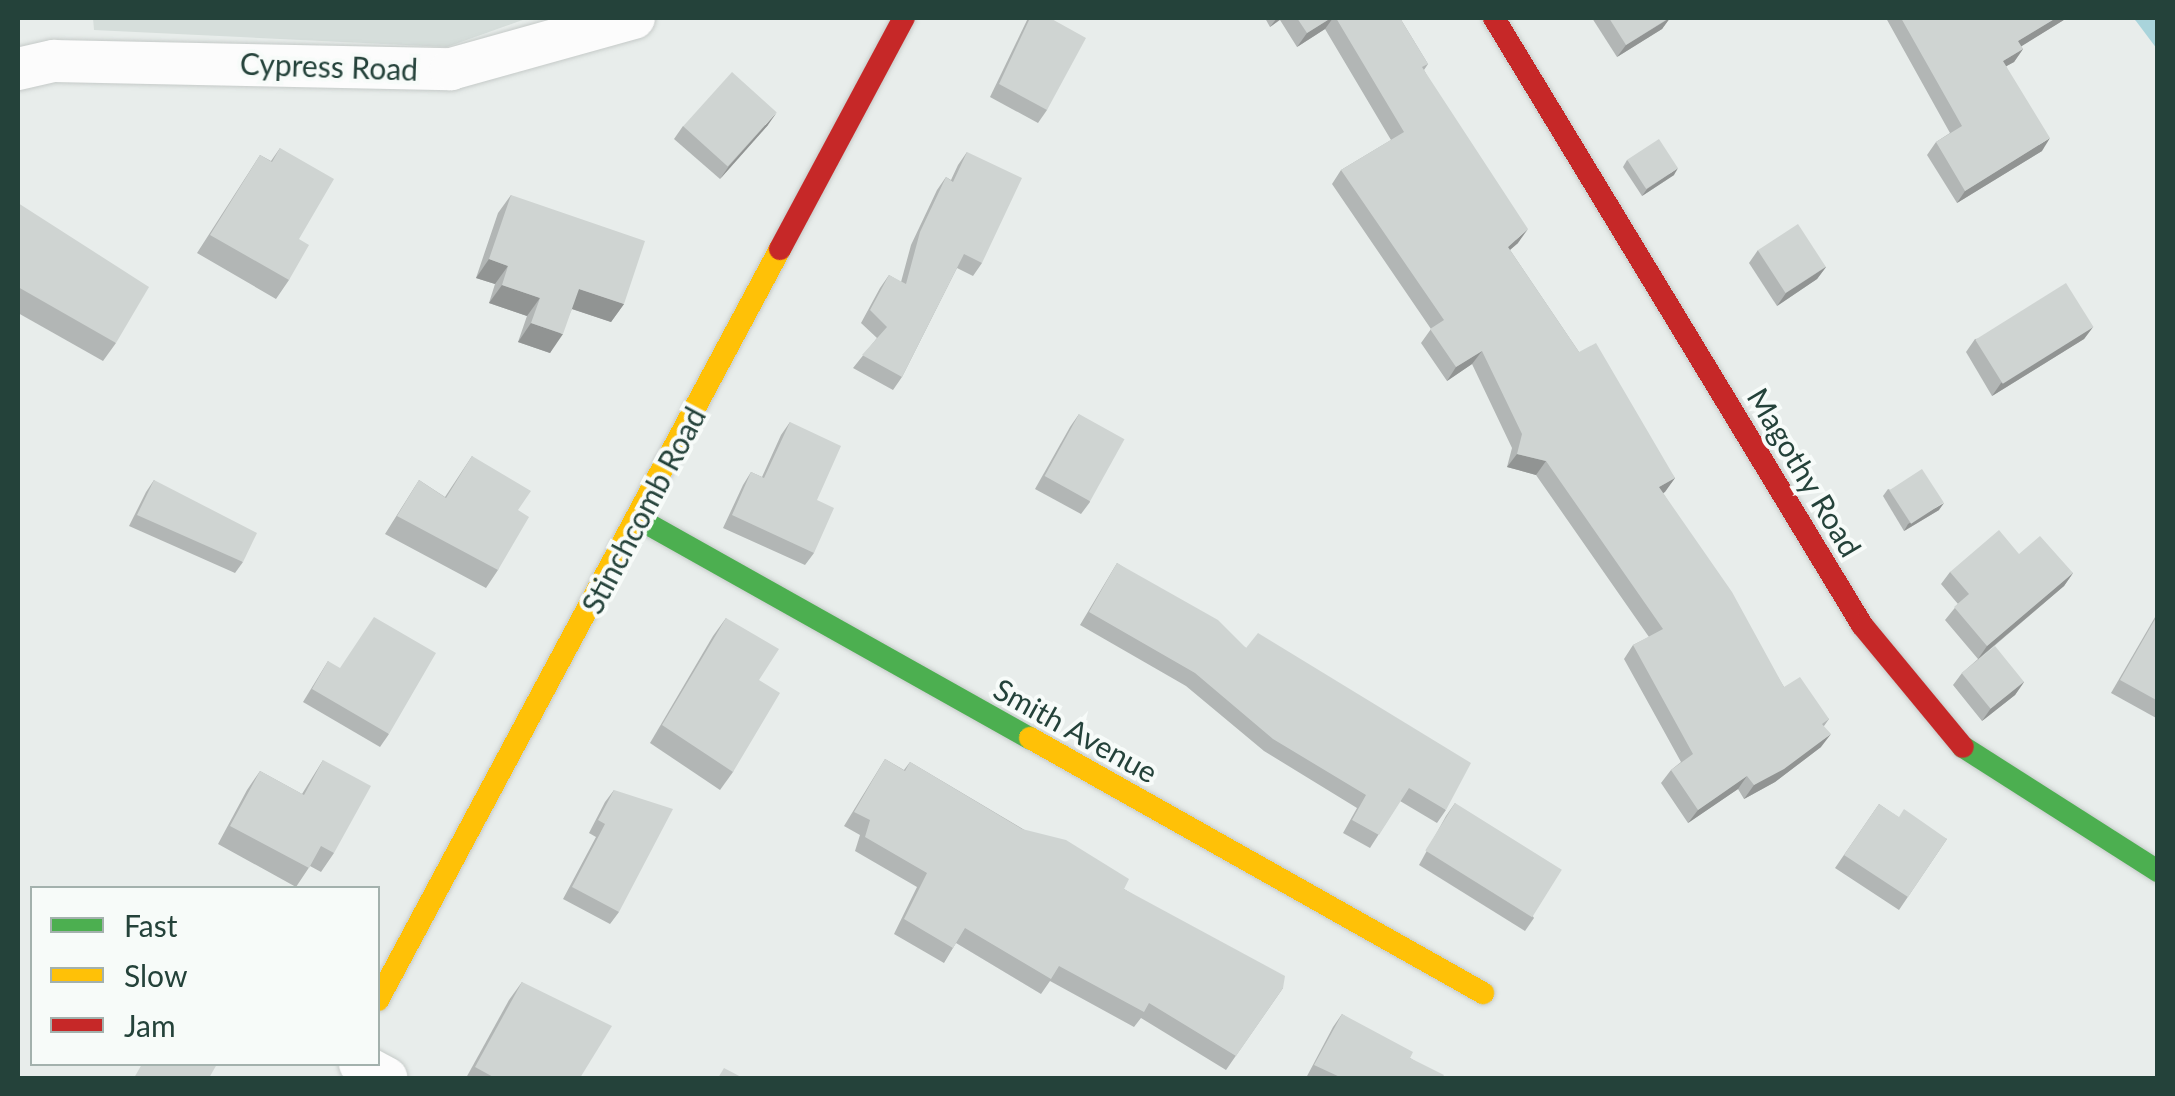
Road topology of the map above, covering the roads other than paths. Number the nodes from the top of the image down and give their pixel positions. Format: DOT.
graph roads {
  1 [pos="634,18"];
  2 [pos="904,18"];
  3 [pos="1494,18"];
  4 [pos="18,69"];
  5 [pos="639,520"];
  6 [pos="2158,871"];
  7 [pos="1483,993"];
  8 [pos="380,996"];
  9 [pos="364,1066"];
  10 [pos="386,1078"];
  1 -- 4 [label="street, Cypress Road"];
  2 -- 5 [label="street, Stinchcomb Road"];
  3 -- 6 [label="street, Magothy Road"];
  5 -- 7 [label="street, Smith Avenue"];
  5 -- 8 [label="street, Stinchcomb Road"];
  9 -- 10 [label="street"];
}
